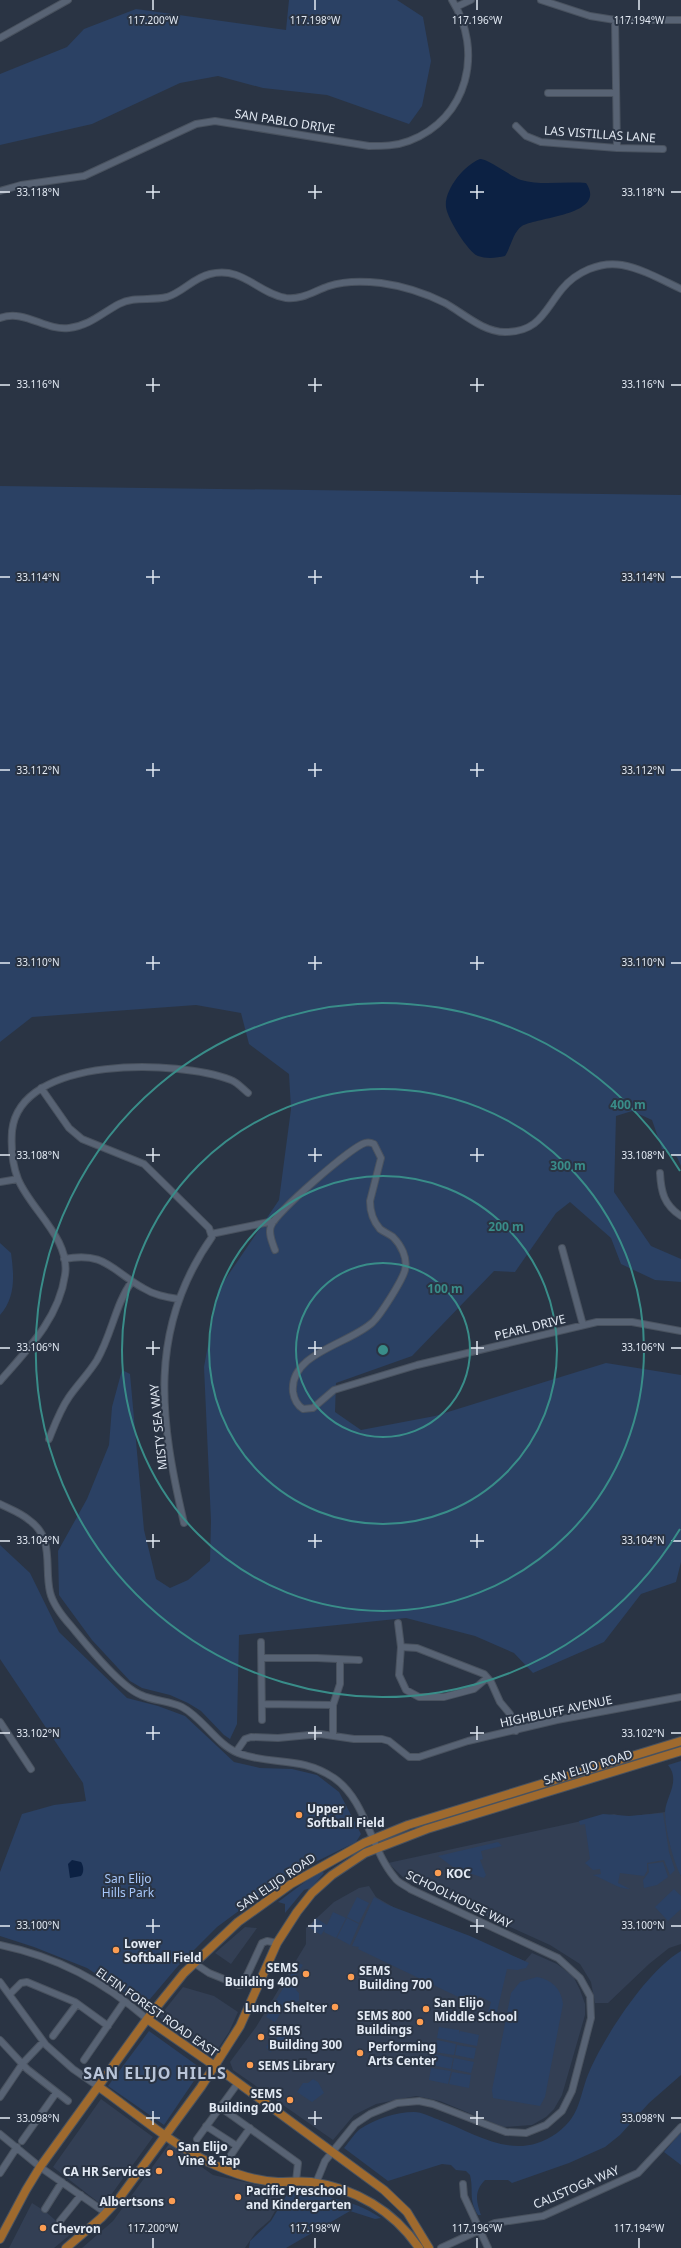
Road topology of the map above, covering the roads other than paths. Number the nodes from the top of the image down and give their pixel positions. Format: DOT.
graph roads {
  1 [pos="68,0"];
  2 [pos="452,0"];
  3 [pos="471,0"];
  4 [pos="541,0"];
  5 [pos="456,7"];
  6 [pos="615,20"];
  7 [pos="681,20"];
  8 [pos="0,38"];
  9 [pos="548,93"];
  10 [pos="616,93"];
  11 [pos="516,126"];
  12 [pos="617,148"];
  13 [pos="663,149"];
  14 [pos="0,191"];
  15 [pos="681,289"];
  16 [pos="0,318"];
  17 [pos="41,1088"];
  18 [pos="248,1093"];
  19 [pos="660,1173"];
  20 [pos="18,1179"];
  21 [pos="0,1182"];
  22 [pos="681,1216"];
  23 [pos="274,1221"];
  24 [pos="211,1234"];
  25 [pos="562,1248"];
  26 [pos="275,1250"];
  27 [pos="64,1259"];
  28 [pos="132,1281"];
  29 [pos="178,1299"];
  30 [pos="583,1325"];
  31 [pos="681,1331"];
  32 [pos="0,1381"];
  33 [pos="49,1439"];
  34 [pos="0,1504"];
  35 [pos="184,1523"];
  36 [pos="398,1623"];
  37 [pos="261,1642"];
  38 [pos="401,1647"];
  39 [pos="262,1658"];
  40 [pos="340,1660"];
  41 [pos="358,1660"];
  42 [pos="487,1678"];
  43 [pos="681,1697"];
  44 [pos="262,1704"];
  45 [pos="333,1705"];
  46 [pos="262,1720"];
  47 [pos="0,1722"];
  48 [pos="516,1731"];
  49 [pos="333,1735"];
  50 [pos="681,1741"];
  51 [pos="681,1751"];
  52 [pos="236,1752"];
  53 [pos="31,1769"];
  54 [pos="373,1839"];
  55 [pos="377,1848"];
  56 [pos="277,1943"];
  57 [pos="0,1945"];
  58 [pos="194,1963"];
  59 [pos="0,1982"];
  60 [pos="10,1994"];
  61 [pos="124,2002"];
  62 [pos="77,2004"];
  63 [pos="147,2019"];
  64 [pos="108,2026"];
  65 [pos="53,2036"];
  66 [pos="0,2040"];
  67 [pos="43,2042"];
  68 [pos="84,2060"];
  69 [pos="23,2063"];
  70 [pos="215,2067"];
  71 [pos="238,2083"];
  72 [pos="99,2087"];
  73 [pos="56,2093"];
  74 [pos="0,2097"];
  75 [pos="68,2101"];
  76 [pos="220,2107"];
  77 [pos="206,2126"];
  78 [pos="681,2127"];
  79 [pos="250,2128"];
  80 [pos="0,2134"];
  81 [pos="166,2135"];
  82 [pos="197,2139"];
  83 [pos="22,2141"];
  84 [pos="237,2146"];
  85 [pos="17,2147"];
  86 [pos="332,2152"];
  87 [pos="228,2158"];
  88 [pos="40,2167"];
  89 [pos="0,2173"];
  90 [pos="296,2181"];
  91 [pos="62,2182"];
  92 [pos="316,2183"];
  93 [pos="463,2184"];
  94 [pos="81,2195"];
  95 [pos="45,2209"];
  96 [pos="106,2212"];
  97 [pos="60,2221"];
  98 [pos="479,2231"];
  99 [pos="0,2239"];
  100 [pos="66,2248"];
  101 [pos="419,2248"];
  102 [pos="429,2248"];
  103 [pos="441,2248"];
  104 [pos="488,2248"];
  1 -- 8 [label="street"];
  2 -- 5 [label="street, SAN PABLO DRIVE"];
  3 -- 5 [label="street"];
  4 -- 6 [label="street"];
  5 -- 14 [label="street, SAN PABLO DRIVE"];
  6 -- 7 [label="street"];
  6 -- 10 [label="street"];
  9 -- 10 [label="street"];
  10 -- 12 [label="street"];
  11 -- 12 [label="street, LAS VISTILLAS LANE"];
  12 -- 13 [label="street, LAS VISTILLAS LANE"];
  15 -- 16 [label="street"];
  17 -- 18 [label="street"];
  17 -- 20 [label="street"];
  17 -- 24 [label="street"];
  19 -- 22 [label="street"];
  20 -- 21 [label="street"];
  20 -- 27 [label="street"];
  23 -- 24 [label="street"];
  23 -- 26 [label="street"];
  23 -- 30 [label="street, PEARL DRIVE"];
  24 -- 29 [label="street, MISTY SEA WAY"];
  25 -- 30 [label="street"];
  27 -- 28 [label="street"];
  27 -- 32 [label="street"];
  28 -- 29 [label="street"];
  28 -- 33 [label="street"];
  29 -- 35 [label="street, MISTY SEA WAY"];
  30 -- 31 [label="street, PEARL DRIVE"];
  34 -- 52 [label="street, SCHOOLHOUSE WAY"];
  36 -- 38 [label="street"];
  37 -- 39 [label="street"];
  38 -- 42 [label="street"];
  38 -- 42 [label="street"];
  39 -- 40 [label="street"];
  39 -- 44 [label="street"];
  40 -- 41 [label="street"];
  40 -- 45 [label="street"];
  42 -- 48 [label="street"];
  43 -- 48 [label="street, HIGHBLUFF AVENUE"];
  44 -- 45 [label="street"];
  44 -- 46 [label="street"];
  45 -- 49 [label="street"];
  47 -- 53 [label="street"];
  48 -- 49 [label="street, HIGHBLUFF AVENUE"];
  49 -- 52 [label="street, HIGHBLUFF AVENUE"];
  50 -- 54 [label="main road, SAN ELIJO ROAD"];
  51 -- 55 [label="main road, SAN ELIJO ROAD"];
  52 -- 54 [label="street, SCHOOLHOUSE WAY"];
  54 -- 55 [label="street, SCHOOLHOUSE WAY"];
  54 -- 58 [label="main road, SAN ELIJO ROAD"];
  55 -- 56 [label="main road, SAN ELIJO ROAD"];
  55 -- 86 [label="street, SCHOOLHOUSE WAY"];
  56 -- 58 [label="street"];
  56 -- 70 [label="main road, SAN ELIJO ROAD"];
  57 -- 61 [label="street, ELFIN FOREST ROAD EAST"];
  58 -- 63 [label="main road, SAN ELIJO ROAD"];
  59 -- 60 [label="street"];
  60 -- 62 [label="street"];
  60 -- 67 [label="street"];
  61 -- 63 [label="street, ELFIN FOREST ROAD EAST"];
  61 -- 64 [label="street"];
  62 -- 64 [label="street"];
  62 -- 65 [label="street"];
  63 -- 70 [label="main road, ELFIN FOREST ROAD EAST"];
  63 -- 72 [label="main road, SAN ELIJO ROAD"];
  64 -- 68 [label="street"];
  66 -- 69 [label="street"];
  67 -- 69 [label="street"];
  67 -- 72 [label="street"];
  69 -- 73 [label="street"];
  69 -- 74 [label="street"];
  70 -- 71 [label="main road, ELFIN FOREST ROAD EAST"];
  70 -- 81 [label="main road, SAN ELIJO ROAD"];
  71 -- 76 [label="street"];
  71 -- 86 [label="main road, ELFIN FOREST ROAD EAST"];
  72 -- 81 [label="main road"];
  72 -- 88 [label="main road, SAN ELIJO ROAD"];
  73 -- 75 [label="street"];
  73 -- 83 [label="street"];
  76 -- 77 [label="street"];
  76 -- 79 [label="street"];
  77 -- 82 [label="street"];
  77 -- 84 [label="street"];
  78 -- 98 [label="street, CALISTOGA WAY"];
  79 -- 84 [label="street"];
  79 -- 90 [label="street"];
  80 -- 85 [label="street"];
  81 -- 90 [label="main road"];
  81 -- 96 [label="main road, SAN ELIJO ROAD"];
  84 -- 87 [label="street"];
  85 -- 88 [label="street"];
  85 -- 89 [label="street"];
  86 -- 92 [label="street, SCHOOLHOUSE WAY"];
  86 -- 102 [label="main road, ELFIN FOREST ROAD EAST"];
  88 -- 91 [label="street"];
  88 -- 99 [label="main road, SAN ELIJO ROAD"];
  90 -- 92 [label="main road"];
  91 -- 94 [label="street"];
  91 -- 95 [label="street"];
  92 -- 101 [label="main road"];
  93 -- 98 [label="street"];
  94 -- 96 [label="street"];
  94 -- 97 [label="street"];
  96 -- 100 [label="main road, SAN ELIJO ROAD"];
  98 -- 103 [label="street, CALISTOGA WAY"];
  98 -- 104 [label="street"];
}
